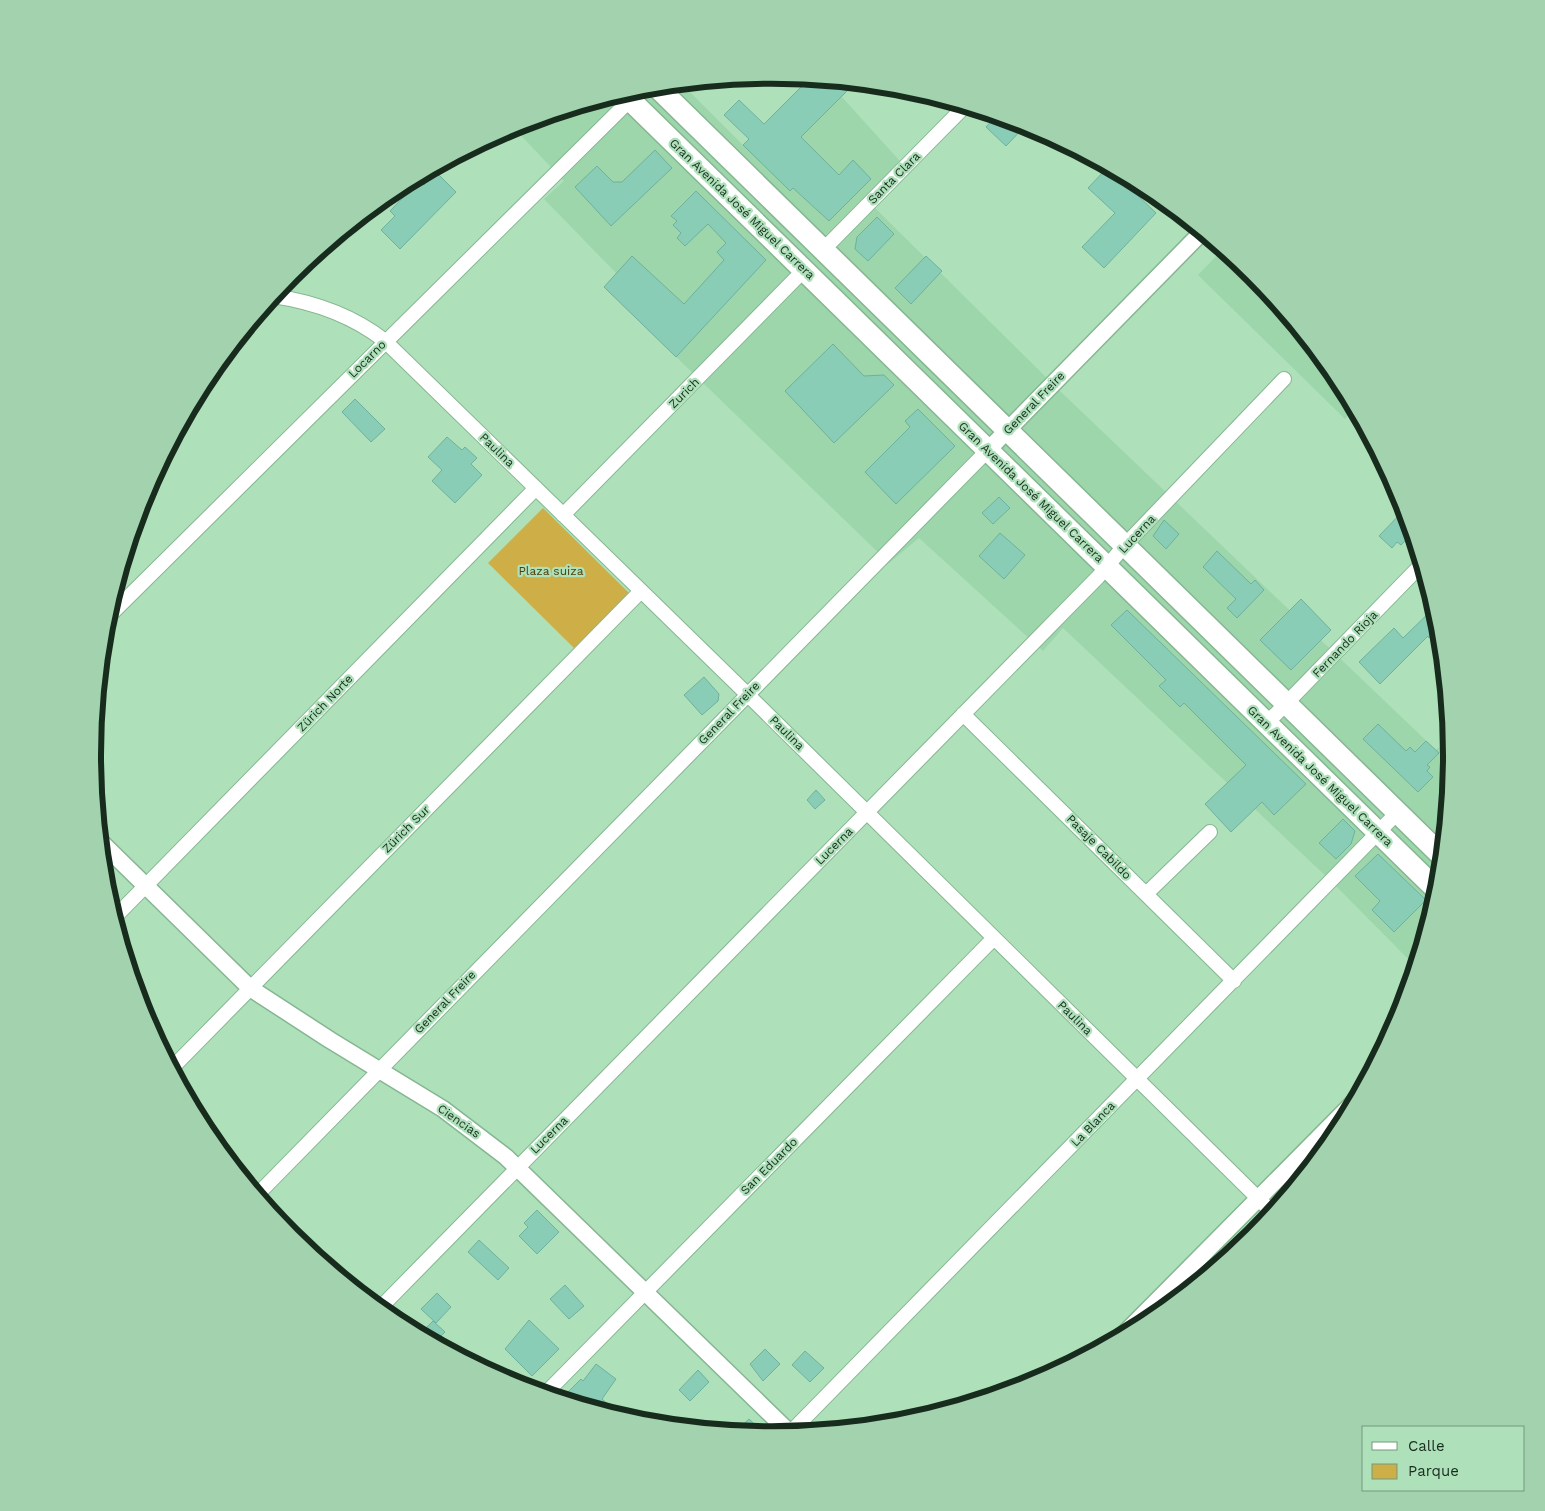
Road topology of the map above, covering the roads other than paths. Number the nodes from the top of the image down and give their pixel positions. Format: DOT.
graph roads {
  1 [pos="663,93"];
  2 [pos="635,99"];
  3 [pos="960,111"];
  4 [pos="1198,236"];
  5 [pos="823,250"];
  6 [pos="804,270"];
  7 [pos="282,298"];
  8 [pos="385,341"];
  9 [pos="1284,379"];
  10 [pos="1008,430"];
  11 [pos="988,450"];
  12 [pos="536,488"];
  13 [pos="563,515"];
  14 [pos="1125,546"];
  15 [pos="1108,567"];
  16 [pos="1417,569"];
  17 [pos="641,591"];
  18 [pos="118,607"];
  19 [pos="747,694"];
  20 [pos="1286,704"];
  21 [pos="963,714"];
  22 [pos="1267,724"];
  23 [pos="867,813"];
  24 [pos="1397,813"];
  25 [pos="1210,832"];
  26 [pos="1378,832"];
  27 [pos="106,838"];
  28 [pos="1435,838"];
  29 [pos="146,885"];
  30 [pos="1431,885"];
  31 [pos="1146,894"];
  32 [pos="120,912"];
  33 [pos="994,938"];
  34 [pos="1234,981"];
  35 [pos="250,988"];
  36 [pos="176,1064"];
  37 [pos="380,1070"];
  38 [pos="1136,1079"];
  39 [pos="1337,1119"];
  40 [pos="518,1168"];
  41 [pos="261,1191"];
  42 [pos="1257,1199"];
  43 [pos="1267,1209"];
  44 [pos="646,1292"];
  45 [pos="385,1303"];
  46 [pos="1140,1318"];
  47 [pos="550,1389"];
  48 [pos="797,1426"];
  49 [pos="783,1427"];
  1 -- 5 [label="main road"];
  2 -- 6 [label="main road, Gran Avenida José Miguel Carrera"];
  2 -- 8 [label="street, Locarno"];
  3 -- 5 [label="street, Santa Clara"];
  4 -- 10 [label="street, General Freire"];
  5 -- 10 [label="main road"];
  6 -- 11 [label="main road, Gran Avenida José Miguel Carrera"];
  6 -- 13 [label="street, Zurich"];
  7 -- 8 [label="street, Paulina"];
  8 -- 12 [label="street, Paulina"];
  8 -- 18 [label="street, Locarno"];
  9 -- 14 [label="street, Lucerna"];
  10 -- 11 [label="street, General Freire"];
  10 -- 14 [label="main road"];
  11 -- 15 [label="main road, Gran Avenida José Miguel Carrera"];
  11 -- 19 [label="street, General Freire"];
  12 -- 13 [label="street, Paulina"];
  12 -- 29 [label="street, Zürich Norte"];
  13 -- 17 [label="street, Paulina"];
  14 -- 15 [label="street, Lucerna"];
  14 -- 20 [label="main road"];
  15 -- 21 [label="street, Lucerna"];
  15 -- 22 [label="main road, Gran Avenida José Miguel Carrera"];
  16 -- 20 [label="street, Fernando Rioja"];
  17 -- 19 [label="street, Paulina"];
  17 -- 35 [label="street, Zürich Sur"];
  19 -- 23 [label="street, Paulina"];
  19 -- 37 [label="street, General Freire"];
  20 -- 22 [label="street, Fernando Rioja"];
  20 -- 24 [label="main road"];
  21 -- 23 [label="street, Lucerna"];
  21 -- 31 [label="street, Pasaje Cabildo"];
  22 -- 26 [label="main road, Gran Avenida José Miguel Carrera"];
  23 -- 33 [label="street, Paulina"];
  23 -- 40 [label="street, Lucerna"];
  24 -- 26 [label="street, La Blanca"];
  24 -- 28 [label="main road"];
  25 -- 31 [label="street"];
  26 -- 30 [label="main road, Gran Avenida José Miguel Carrera"];
  26 -- 34 [label="street, La Blanca"];
  27 -- 29 [label="street, Ciencias"];
  29 -- 32 [label="street, Zürich Norte"];
  29 -- 35 [label="street, Ciencias"];
  31 -- 34 [label="street, Pasaje Cabildo"];
  33 -- 38 [label="street, Paulina"];
  33 -- 44 [label="street, San Eduardo"];
  34 -- 38 [label="street, La Blanca"];
  35 -- 36 [label="street, Zürich Sur"];
  35 -- 37 [label="street, Ciencias"];
  37 -- 40 [label="street, Ciencias"];
  37 -- 41 [label="street, General Freire"];
  38 -- 42 [label="street, Paulina"];
  38 -- 48 [label="street, La Blanca"];
  39 -- 42 [label="street"];
  40 -- 44 [label="street, Ciencias"];
  40 -- 45 [label="street, Lucerna"];
  42 -- 43 [label="street, Paulina"];
  42 -- 46 [label="street"];
  44 -- 47 [label="street, San Eduardo"];
  44 -- 49 [label="street, Ciencias"];
}
